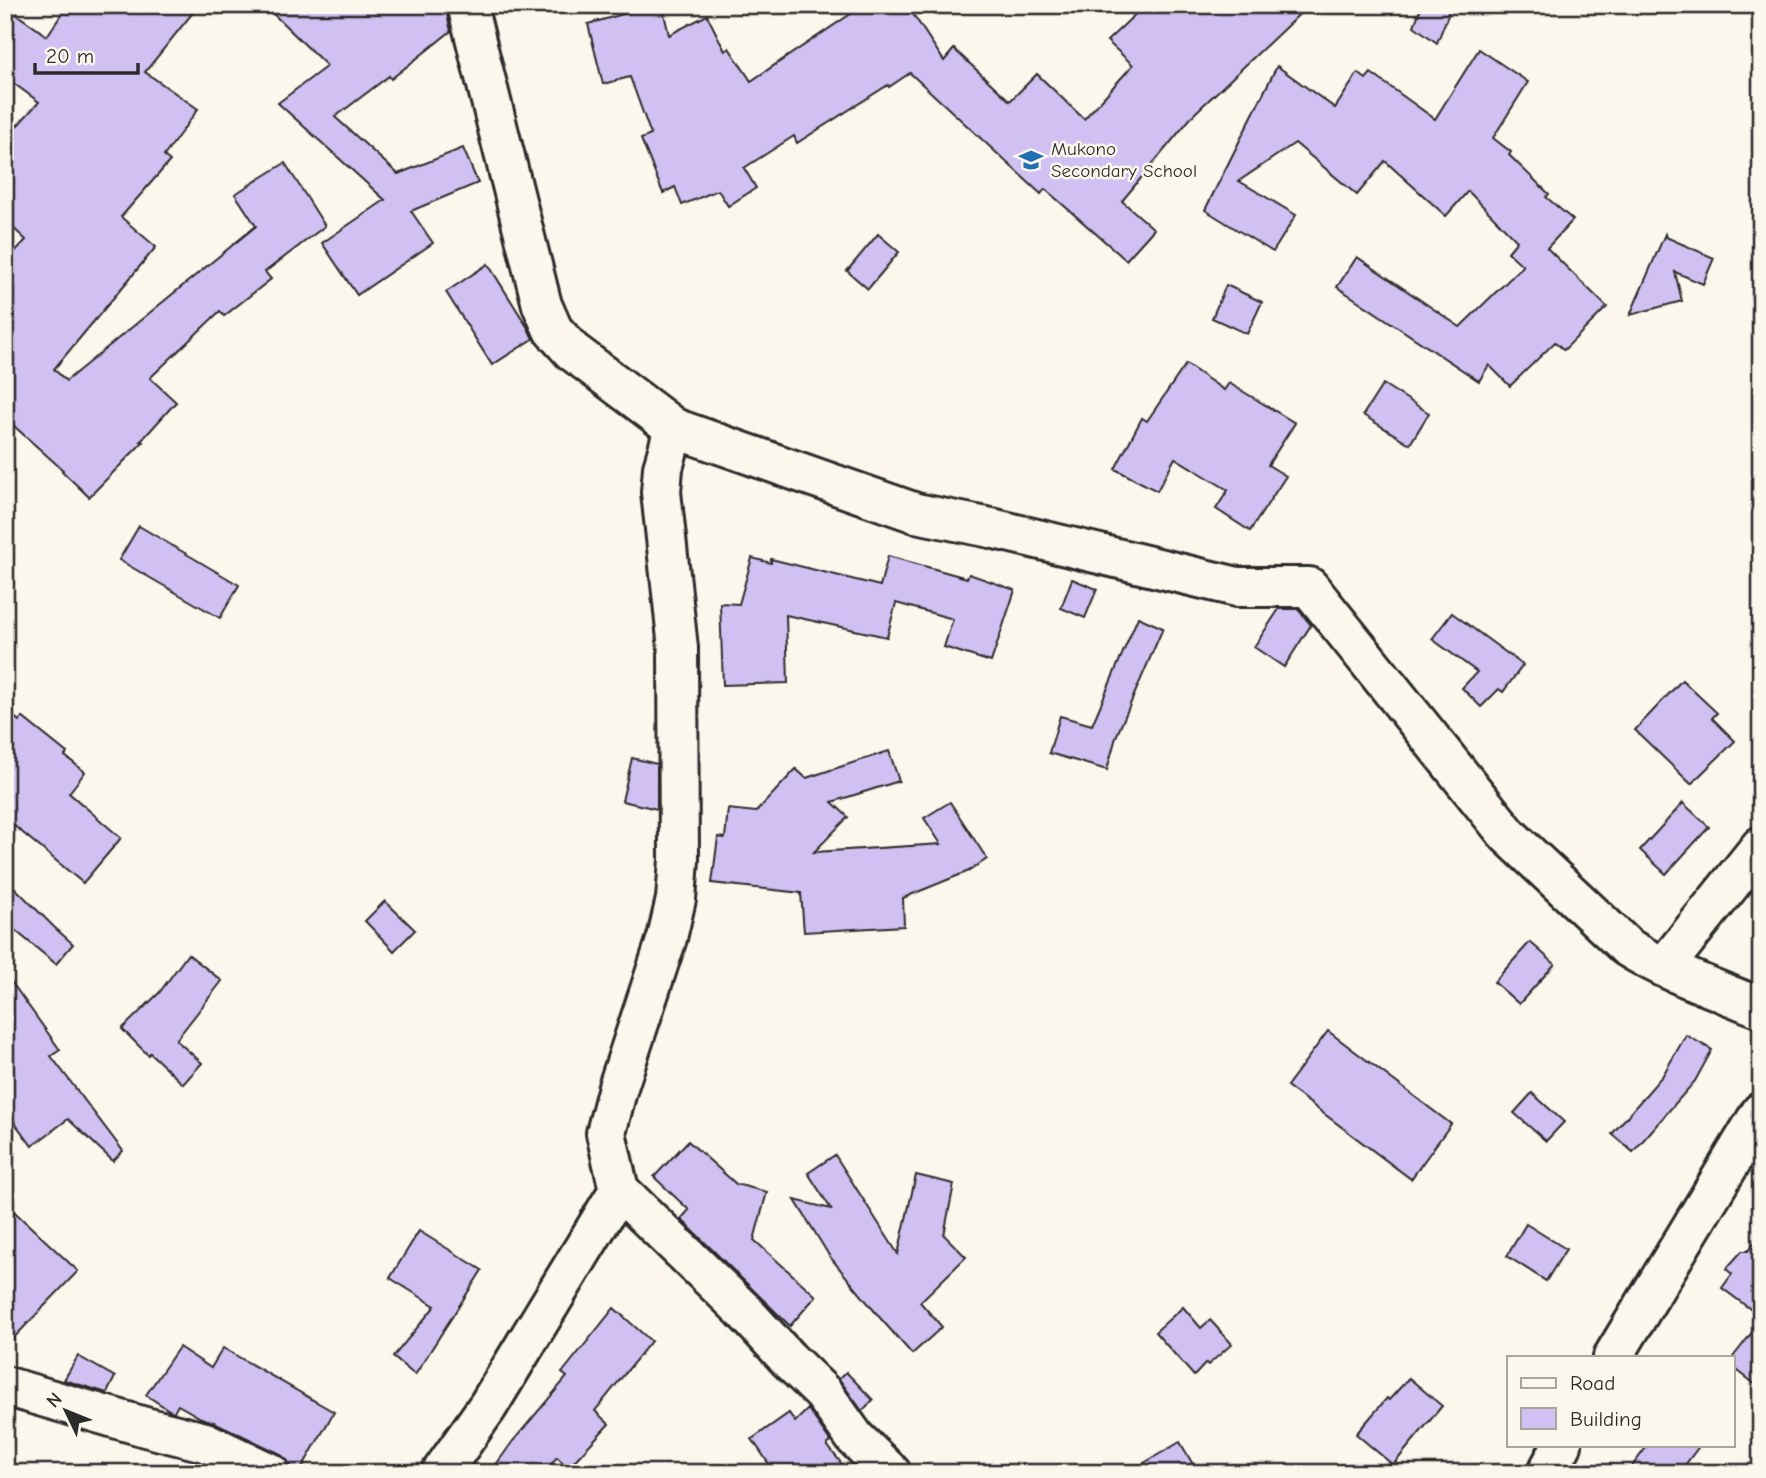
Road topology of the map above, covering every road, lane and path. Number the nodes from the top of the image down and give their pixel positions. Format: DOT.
graph roads {
  1 [pos="467,5"];
  2 [pos="674,428"];
  3 [pos="1761,846"];
  4 [pos="1664,967"];
  5 [pos="1761,1008"];
  6 [pos="1761,1112"];
  7 [pos="619,1190"];
  8 [pos="1614,1356"];
  9 [pos="5,1386"];
  10 [pos="1561,1446"];
  11 [pos="270,1473"];
  12 [pos="441,1473"];
  13 [pos="891,1473"];
  14 [pos="1547,1473"];
  1 -- 2 [label="street"];
  2 -- 4 [label="street"];
  2 -- 7 [label="street"];
  3 -- 4 [label="street"];
  4 -- 5 [label="street"];
  6 -- 8 [label="street"];
  7 -- 12 [label="street"];
  7 -- 13 [label="street"];
  9 -- 11 [label="street"];
  10 -- 14 [label="street"];
}
